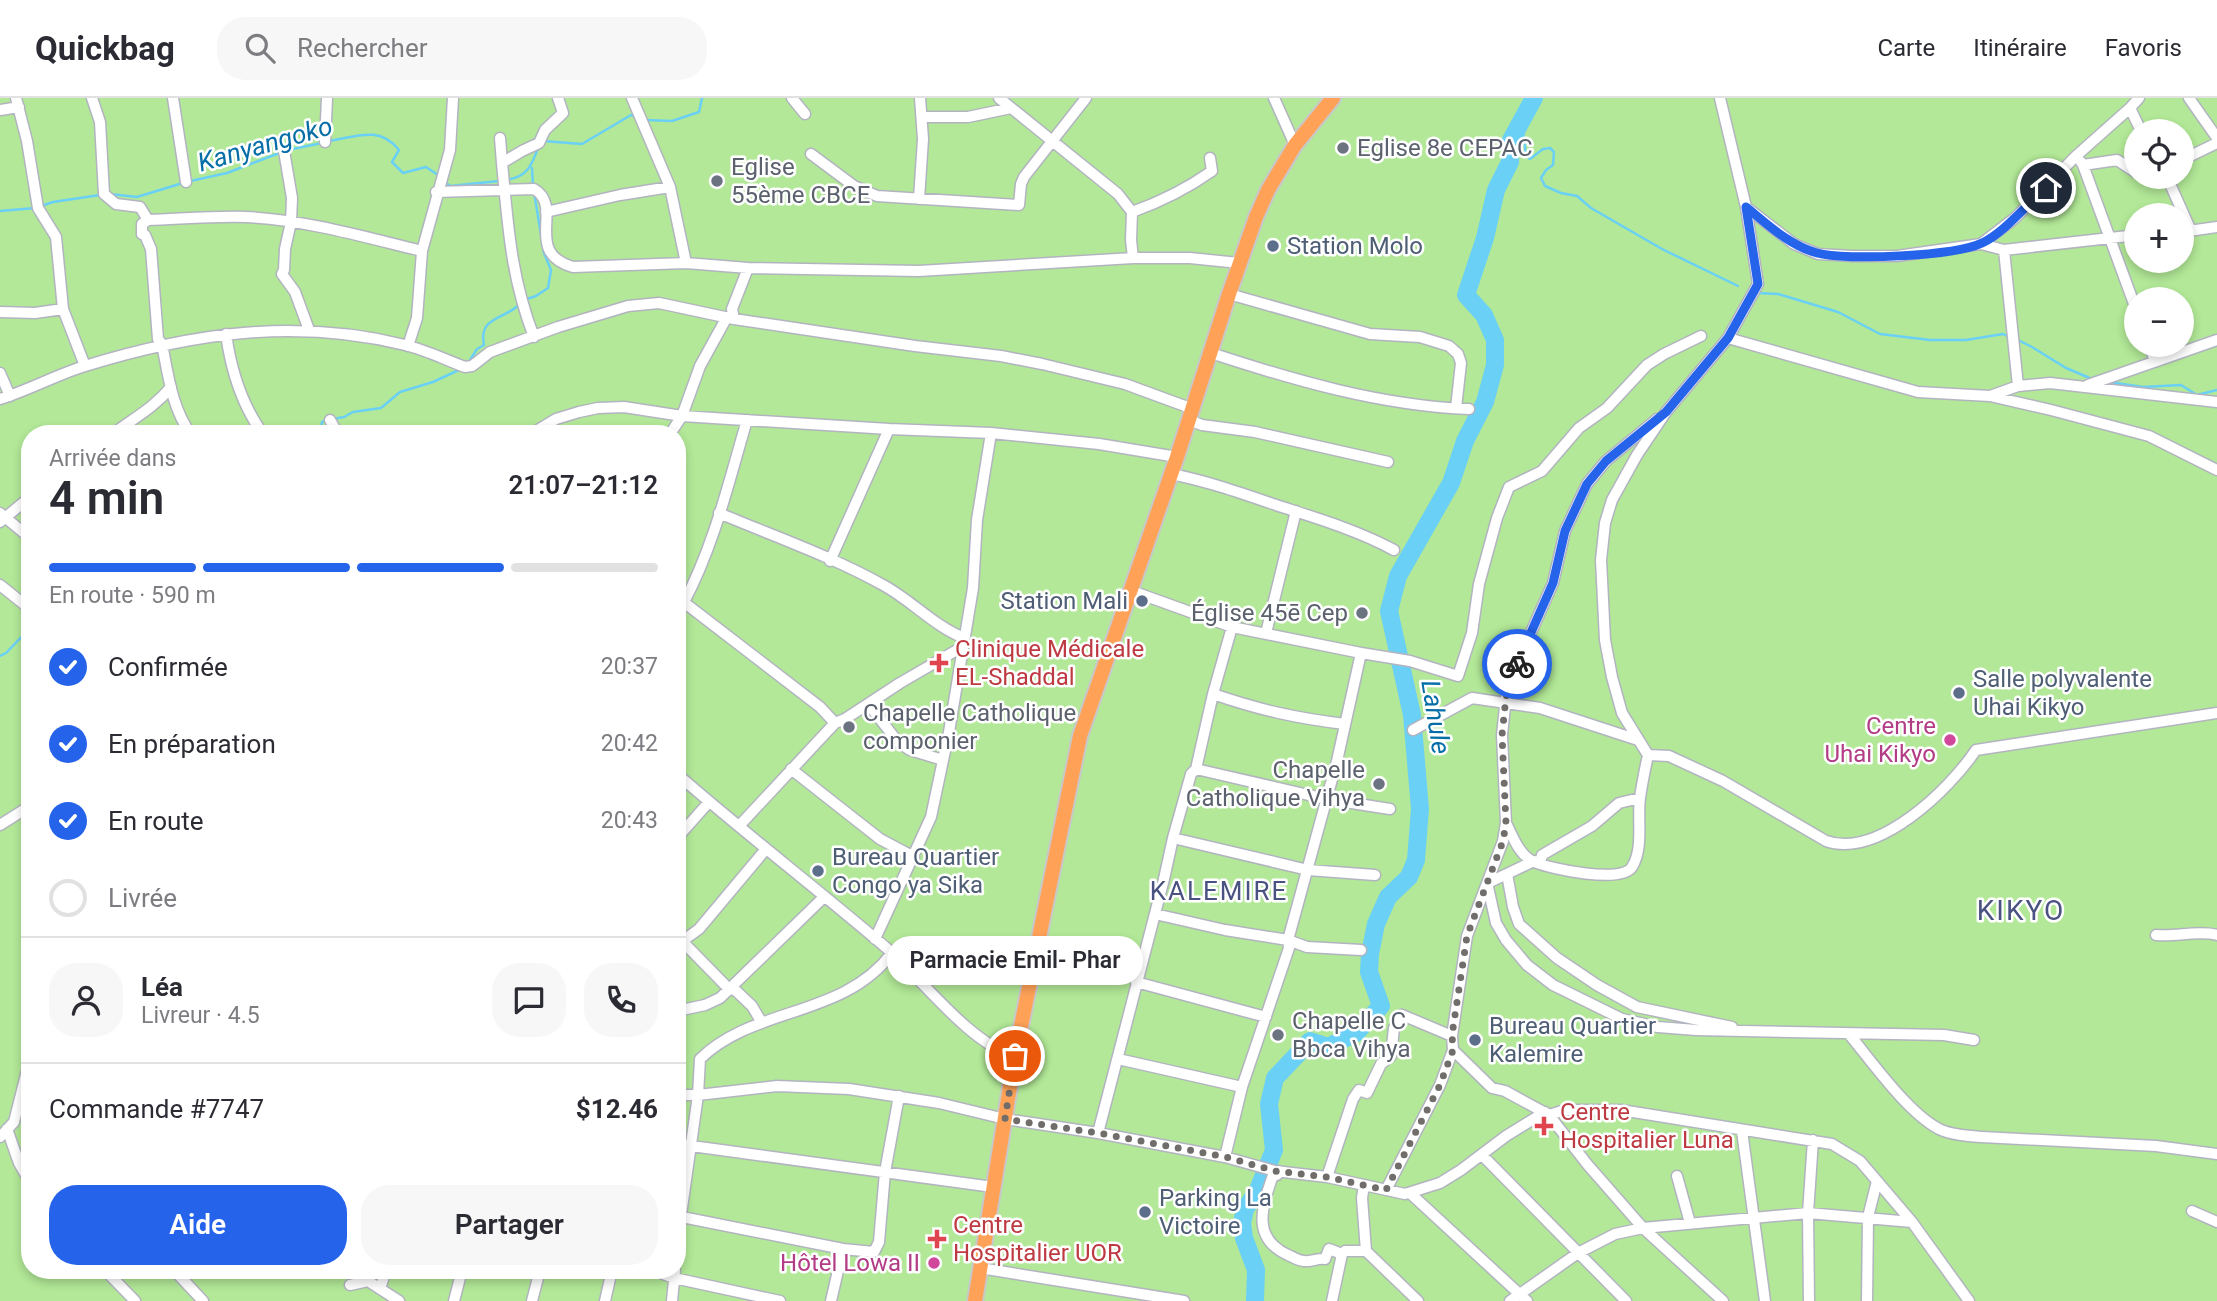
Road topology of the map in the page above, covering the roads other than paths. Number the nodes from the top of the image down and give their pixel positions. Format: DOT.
graph roads {
  1 [pos="92,98"];
  2 [pos="173,98"];
  3 [pos="327,98"];
  4 [pos="453,98"];
  5 [pos="558,98"];
  6 [pos="632,98"];
  7 [pos="792,98"];
  8 [pos="920,98"];
  9 [pos="999,98"];
  10 [pos="1086,98"];
  11 [pos="1274,98"];
  12 [pos="1332,98"];
  13 [pos="1720,98"];
  14 [pos="2139,98"];
  15 [pos="2189,98"];
  16 [pos="18,103"];
  17 [pos="1011,108"];
  18 [pos="2130,108"];
  19 [pos="0,110"];
  20 [pos="806,114"];
  21 [pos="922,117"];
  22 [pos="2135,119"];
  23 [pos="500,138"];
  24 [pos="2217,140"];
  25 [pos="325,142"];
  26 [pos="1052,143"];
  27 [pos="1295,145"];
  28 [pos="284,151"];
  29 [pos="2194,153"];
  30 [pos="811,154"];
  31 [pos="1210,159"];
  32 [pos="2079,160"];
  33 [pos="502,163"];
  34 [pos="2124,165"];
  35 [pos="186,182"];
  36 [pos="670,187"];
  37 [pos="506,190"];
  38 [pos="436,192"];
  39 [pos="919,199"];
  40 [pos="1746,207"];
  41 [pos="546,212"];
  42 [pos="1132,212"];
  43 [pos="148,220"];
  44 [pos="291,222"];
  45 [pos="2217,227"];
  46 [pos="2194,230"];
  47 [pos="2124,236"];
  48 [pos="2109,237"];
  49 [pos="1981,244"];
  50 [pos="2004,250"];
  51 [pos="422,251"];
  52 [pos="1133,258"];
  53 [pos="686,263"];
  54 [pos="1239,263"];
  55 [pos="748,268"];
  56 [pos="2128,287"];
  57 [pos="1229,294"];
  58 [pos="63,309"];
  59 [pos="0,312"];
  60 [pos="734,319"];
  61 [pos="309,330"];
  62 [pos="226,334"];
  63 [pos="1701,336"];
  64 [pos="534,337"];
  65 [pos="1728,338"];
  66 [pos="2217,340"];
  67 [pos="162,344"];
  68 [pos="408,346"];
  69 [pos="1211,354"];
  70 [pos="2153,357"];
  71 [pos="2155,362"];
  72 [pos="85,366"];
  73 [pos="0,373"];
  74 [pos="2018,386"];
  75 [pos="171,387"];
  76 [pos="2084,387"];
  77 [pos="1990,396"];
  78 [pos="5,397"];
  79 [pos="2217,401"];
  80 [pos="1456,408"];
  81 [pos="1469,409"];
  82 [pos="1666,412"];
  83 [pos="1191,415"];
  84 [pos="682,416"];
  85 [pos="330,420"];
  86 [pos="747,420"];
  87 [pos="127,425"];
  88 [pos="185,425"];
  89 [pos="257,425"];
  90 [pos="333,425"];
  91 [pos="546,425"];
  92 [pos="676,425"];
  93 [pos="889,429"];
  94 [pos="991,433"];
  95 [pos="1177,457"];
  96 [pos="1388,462"];
  97 [pos="2217,470"];
  98 [pos="1171,474"];
  99 [pos="21,504"];
  100 [pos="1296,511"];
  101 [pos="719,513"];
  102 [pos="2,518"];
  103 [pos="21,532"];
  104 [pos="1394,550"];
  105 [pos="830,561"];
  106 [pos="0,585"];
  107 [pos="1129,590"];
  108 [pos="686,592"];
  109 [pos="21,602"];
  110 [pos="686,605"];
  111 [pos="1232,627"];
  112 [pos="1266,634"];
  113 [pos="963,643"];
  114 [pos="1361,653"];
  115 [pos="1213,694"];
  116 [pos="1506,703"];
  117 [pos="869,705"];
  118 [pos="2217,713"];
  119 [pos="835,723"];
  120 [pos="1345,724"];
  121 [pos="1413,730"];
  122 [pos="1638,740"];
  123 [pos="1648,755"];
  124 [pos="943,760"];
  125 [pos="791,769"];
  126 [pos="1196,769"];
  127 [pos="686,782"];
  128 [pos="1640,798"];
  129 [pos="1326,799"];
  130 [pos="709,802"];
  131 [pos="1390,809"];
  132 [pos="21,812"];
  133 [pos="1506,823"];
  134 [pos="0,825"];
  135 [pos="739,826"];
  136 [pos="686,828"];
  137 [pos="1173,838"];
  138 [pos="766,849"];
  139 [pos="914,857"];
  140 [pos="1537,862"];
  141 [pos="1308,870"];
  142 [pos="1507,874"];
  143 [pos="1376,876"];
  144 [pos="1488,883"];
  145 [pos="824,897"];
  146 [pos="1155,914"];
  147 [pos="2157,935"];
  148 [pos="2217,935"];
  149 [pos="686,939"];
  150 [pos="875,939"];
  151 [pos="1288,940"];
  152 [pos="686,949"];
  153 [pos="1361,950"];
  154 [pos="892,953"];
  155 [pos="1136,982"];
  156 [pos="732,989"];
  157 [pos="686,1009"];
  158 [pos="1266,1017"];
  159 [pos="762,1023"];
  160 [pos="1752,1031"];
  161 [pos="1849,1034"];
  162 [pos="1452,1035"];
  163 [pos="1974,1040"];
  164 [pos="1453,1050"];
  165 [pos="1015,1056"];
  166 [pos="1118,1059"];
  167 [pos="1242,1087"];
  168 [pos="686,1095"];
  169 [pos="698,1095"];
  170 [pos="900,1096"];
  171 [pos="21,1097"];
  172 [pos="19,1105"];
  173 [pos="1547,1114"];
  174 [pos="1005,1119"];
  175 [pos="1742,1130"];
  176 [pos="3,1133"];
  177 [pos="1098,1133"];
  178 [pos="1813,1140"];
  179 [pos="686,1145"];
  180 [pos="691,1146"];
  181 [pos="2217,1154"];
  182 [pos="1482,1155"];
  183 [pos="1226,1157"];
  184 [pos="21,1166"];
  185 [pos="1277,1171"];
  186 [pos="885,1172"];
  187 [pos="686,1173"];
  188 [pos="1677,1176"];
  189 [pos="1327,1177"];
  190 [pos="1877,1181"];
  191 [pos="1364,1185"];
  192 [pos="993,1186"];
  193 [pos="1386,1190"];
  194 [pos="1410,1194"];
  195 [pos="2192,1211"];
  196 [pos="1808,1213"];
  197 [pos="1868,1216"];
  198 [pos="1754,1217"];
  199 [pos="686,1219"];
  200 [pos="1912,1222"];
  201 [pos="2217,1222"];
  202 [pos="1689,1223"];
  203 [pos="1643,1227"];
  204 [pos="843,1249"];
  205 [pos="1366,1251"];
  206 [pos="1577,1253"];
  207 [pos="1342,1254"];
  208 [pos="980,1268"];
  209 [pos="686,1277"];
  210 [pos="113,1279"];
  211 [pos="182,1279"];
  212 [pos="365,1279"];
  213 [pos="383,1279"];
  214 [pos="460,1279"];
  215 [pos="538,1279"];
  216 [pos="610,1279"];
  217 [pos="674,1279"];
  218 [pos="368,1281"];
  219 [pos="350,1284"];
  220 [pos="380,1289"];
  221 [pos="1519,1293"];
  222 [pos="135,1301"];
  223 [pos="203,1301"];
  224 [pos="400,1301"];
  225 [pos="454,1301"];
  226 [pos="532,1301"];
  227 [pos="605,1301"];
  228 [pos="672,1301"];
  229 [pos="780,1301"];
  230 [pos="831,1301"];
  231 [pos="975,1301"];
  232 [pos="1184,1301"];
  233 [pos="1332,1301"];
  234 [pos="1418,1301"];
  235 [pos="1510,1301"];
  236 [pos="1527,1301"];
  237 [pos="1626,1301"];
  238 [pos="1723,1301"];
  239 [pos="1765,1301"];
  240 [pos="1809,1301"];
  241 [pos="1867,1301"];
  242 [pos="1969,1301"];
  1 -- 43 [label="street"];
  2 -- 35 [label="street"];
  3 -- 25 [label="street"];
  4 -- 38 [label="street"];
  5 -- 33 [label="street"];
  6 -- 36 [label="street"];
  7 -- 20 [label="street"];
  8 -- 21 [label="street"];
  9 -- 17 [label="street"];
  10 -- 26 [label="street"];
  11 -- 27 [label="street"];
  12 -- 27 [label="highway"];
  13 -- 40 [label="street"];
  14 -- 18 [label="street"];
  15 -- 24 [label="street"];
  16 -- 19 [label="street"];
  16 -- 58 [label="street"];
  17 -- 21 [label="street"];
  17 -- 26 [label="street"];
  18 -- 22 [label="street"];
  18 -- 32 [label="street"];
  21 -- 39 [label="street"];
  23 -- 33 [label="street"];
  24 -- 29 [label="street"];
  26 -- 39 [label="street"];
  26 -- 42 [label="street"];
  27 -- 54 [label="highway"];
  28 -- 44 [label="street"];
  30 -- 39 [label="street"];
  31 -- 42 [label="street"];
  32 -- 34 [label="street"];
  32 -- 48 [label="street"];
  32 -- 49 [label="street"];
  33 -- 37 [label="street"];
  36 -- 41 [label="street"];
  36 -- 53 [label="street"];
  37 -- 38 [label="street"];
  37 -- 41 [label="street"];
  37 -- 64 [label="street"];
  38 -- 51 [label="street"];
  40 -- 49 [label="street"];
  40 -- 65 [label="street"];
  41 -- 53 [label="street"];
  42 -- 52 [label="street"];
  43 -- 44 [label="street"];
  43 -- 67 [label="street"];
  44 -- 51 [label="street"];
  44 -- 61 [label="street"];
  45 -- 46 [label="street"];
  47 -- 48 [label="street"];
  48 -- 50 [label="street"];
  48 -- 56 [label="street"];
  49 -- 50 [label="street"];
  50 -- 74 [label="street"];
  51 -- 68 [label="street"];
  52 -- 54 [label="street"];
  52 -- 55 [label="street"];
  53 -- 55 [label="street"];
  54 -- 57 [label="highway"];
  55 -- 60 [label="street"];
  57 -- 69 [label="highway"];
  57 -- 80 [label="street"];
  58 -- 59 [label="street"];
  58 -- 72 [label="street"];
  60 -- 64 [label="street"];
  60 -- 83 [label="street"];
  60 -- 84 [label="street"];
  61 -- 62 [label="street"];
  61 -- 68 [label="street"];
  62 -- 67 [label="street"];
  62 -- 89 [label="street"];
  63 -- 114 [label="street"];
  64 -- 68 [label="street"];
  65 -- 77 [label="street"];
  65 -- 82 [label="street"];
  66 -- 71 [label="street"];
  67 -- 72 [label="street"];
  67 -- 75 [label="street"];
  69 -- 80 [label="street"];
  69 -- 83 [label="highway"];
  70 -- 71 [label="street"];
  71 -- 76 [label="street"];
  72 -- 78 [label="street"];
  73 -- 78 [label="street"];
  74 -- 76 [label="street"];
  74 -- 77 [label="street"];
  75 -- 87 [label="street"];
  75 -- 88 [label="street"];
  76 -- 79 [label="street"];
  77 -- 97 [label="street"];
  80 -- 81 [label="street"];
  82 -- 116 [label="street"];
  82 -- 122 [label="street"];
  83 -- 95 [label="highway"];
  83 -- 96 [label="street"];
  84 -- 86 [label="street"];
  84 -- 91 [label="street"];
  84 -- 92 [label="street"];
  85 -- 90 [label="street"];
  86 -- 93 [label="street"];
  86 -- 101 [label="street"];
  93 -- 94 [label="street"];
  93 -- 105 [label="street"];
  94 -- 95 [label="street"];
  94 -- 113 [label="street"];
  95 -- 98 [label="highway"];
  98 -- 100 [label="street"];
  98 -- 107 [label="highway"];
  99 -- 102 [label="street"];
  100 -- 104 [label="street"];
  100 -- 112 [label="street"];
  101 -- 105 [label="street"];
  101 -- 108 [label="street"];
  102 -- 103 [label="street"];
  105 -- 113 [label="street"];
  106 -- 109 [label="street"];
  107 -- 111 [label="street"];
  107 -- 165 [label="highway"];
  110 -- 119 [label="street"];
  111 -- 112 [label="street"];
  111 -- 115 [label="street"];
  112 -- 114 [label="street"];
  113 -- 117 [label="street"];
  113 -- 124 [label="street"];
  114 -- 120 [label="street"];
  115 -- 120 [label="street"];
  115 -- 126 [label="street"];
  116 -- 121 [label="street"];
  116 -- 122 [label="street"];
  116 -- 133 [label="street"];
  117 -- 119 [label="street"];
  117 -- 124 [label="street"];
  118 -- 123 [label="street"];
  119 -- 125 [label="street"];
  120 -- 129 [label="street"];
  122 -- 123 [label="street"];
  123 -- 128 [label="street"];
  124 -- 139 [label="street"];
  125 -- 135 [label="street"];
  125 -- 139 [label="street"];
  126 -- 129 [label="street"];
  126 -- 137 [label="street"];
  127 -- 130 [label="street"];
  128 -- 140 [label="street"];
  128 -- 140 [label="street"];
  129 -- 131 [label="street"];
  129 -- 141 [label="street"];
  130 -- 135 [label="street"];
  130 -- 136 [label="street"];
  132 -- 134 [label="street"];
  133 -- 140 [label="street"];
  133 -- 144 [label="street"];
  135 -- 138 [label="street"];
  137 -- 141 [label="street"];
  137 -- 146 [label="street"];
  138 -- 145 [label="street"];
  138 -- 149 [label="street"];
  139 -- 150 [label="street"];
  140 -- 142 [label="street"];
  141 -- 143 [label="street"];
  141 -- 151 [label="street"];
  142 -- 144 [label="street"];
  142 -- 160 [label="street"];
  144 -- 160 [label="street"];
  144 -- 162 [label="street"];
  145 -- 150 [label="street"];
  145 -- 156 [label="street"];
  146 -- 151 [label="street"];
  146 -- 155 [label="street"];
  147 -- 148 [label="street"];
  150 -- 154 [label="street"];
  151 -- 153 [label="street"];
  151 -- 158 [label="street"];
  152 -- 156 [label="street"];
  154 -- 159 [label="street"];
  154 -- 165 [label="street"];
  155 -- 158 [label="street"];
  155 -- 166 [label="street"];
  156 -- 157 [label="street"];
  156 -- 159 [label="street"];
  158 -- 167 [label="street"];
  159 -- 169 [label="street"];
  160 -- 161 [label="street"];
  161 -- 163 [label="street"];
  161 -- 181 [label="street"];
  162 -- 164 [label="street"];
  162 -- 189 [label="street"];
  164 -- 173 [label="street"];
  164 -- 193 [label="street"];
  165 -- 174 [label="highway"];
  166 -- 167 [label="street"];
  166 -- 177 [label="street"];
  167 -- 183 [label="street"];
  168 -- 169 [label="street"];
  169 -- 170 [label="street"];
  169 -- 180 [label="street"];
  170 -- 174 [label="street"];
  170 -- 186 [label="street"];
  171 -- 172 [label="street"];
  172 -- 176 [label="street"];
  173 -- 175 [label="street"];
  173 -- 182 [label="street"];
  173 -- 203 [label="street"];
  174 -- 177 [label="street"];
  174 -- 192 [label="highway"];
  175 -- 178 [label="street"];
  175 -- 198 [label="street"];
  176 -- 184 [label="street"];
  177 -- 183 [label="street"];
  178 -- 190 [label="street"];
  178 -- 196 [label="street"];
  179 -- 180 [label="street"];
  180 -- 186 [label="street"];
  180 -- 187 [label="street"];
  182 -- 194 [label="street"];
  182 -- 206 [label="street"];
  183 -- 185 [label="street"];
  185 -- 189 [label="street"];
  185 -- 207 [label="street"];
  186 -- 192 [label="street"];
  186 -- 204 [label="street"];
  188 -- 202 [label="street"];
  189 -- 191 [label="street"];
  190 -- 197 [label="street"];
  190 -- 200 [label="street"];
  191 -- 193 [label="street"];
  191 -- 205 [label="street"];
  192 -- 208 [label="highway"];
  193 -- 194 [label="street"];
  194 -- 221 [label="street"];
  195 -- 201 [label="street"];
  196 -- 197 [label="street"];
  196 -- 198 [label="street"];
  196 -- 240 [label="street"];
  197 -- 200 [label="street"];
  197 -- 241 [label="street"];
  198 -- 202 [label="street"];
  198 -- 239 [label="street"];
  199 -- 204 [label="street"];
  200 -- 242 [label="street"];
  202 -- 203 [label="street"];
  203 -- 206 [label="street"];
  203 -- 238 [label="street"];
  204 -- 230 [label="street"];
  205 -- 207 [label="street"];
  205 -- 234 [label="street"];
  206 -- 221 [label="street"];
  206 -- 237 [label="street"];
  207 -- 233 [label="street"];
  208 -- 231 [label="highway"];
  208 -- 232 [label="street"];
  209 -- 229 [label="street"];
  210 -- 222 [label="street"];
  211 -- 223 [label="street"];
  212 -- 218 [label="street"];
  213 -- 220 [label="street"];
  214 -- 225 [label="street"];
  215 -- 226 [label="street"];
  216 -- 227 [label="street"];
  217 -- 228 [label="street"];
  218 -- 219 [label="street"];
  218 -- 220 [label="street"];
  220 -- 224 [label="street"];
  221 -- 235 [label="street"];
  221 -- 236 [label="street"];
}
